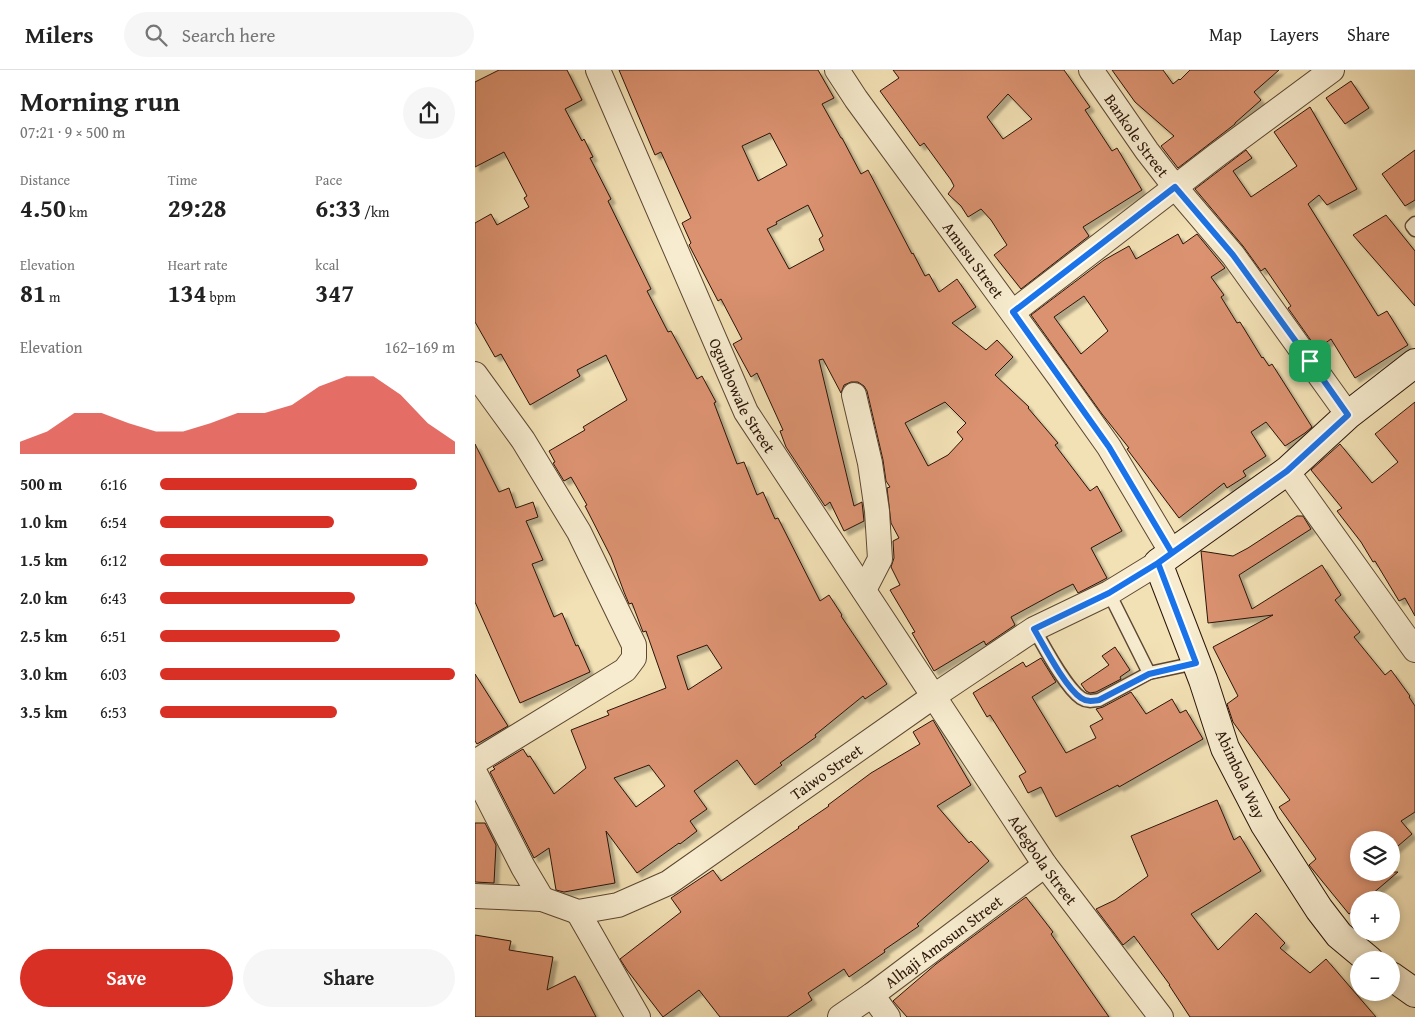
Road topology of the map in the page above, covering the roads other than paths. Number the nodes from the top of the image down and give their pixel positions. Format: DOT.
graph roads {
  1 [pos="598,70"];
  2 [pos="837,70"];
  3 [pos="1091,70"];
  4 [pos="1332,70"];
  5 [pos="1175,187"];
  6 [pos="1415,223"];
  7 [pos="1415,230"];
  8 [pos="1013,312"];
  9 [pos="1415,363"];
  10 [pos="475,374"];
  11 [pos="854,395"];
  12 [pos="1348,415"];
  13 [pos="1287,471"];
  14 [pos="1165,558"];
  15 [pos="864,590"];
  16 [pos="1109,593"];
  17 [pos="1034,629"];
  18 [pos="1415,650"];
  19 [pos="1196,663"];
  20 [pos="1149,674"];
  21 [pos="934,696"];
  22 [pos="475,762"];
  23 [pos="475,773"];
  24 [pos="1045,865"];
  25 [pos="475,896"];
  26 [pos="542,899"];
  27 [pos="577,912"];
  28 [pos="1358,951"];
  29 [pos="1400,982"];
  30 [pos="1415,993"];
  31 [pos="872,995"];
  32 [pos="638,1017"];
  33 [pos="840,1017"];
  34 [pos="888,1017"];
  35 [pos="1161,1017"];
  1 -- 15 [label="street, Ogunbowale Street"];
  2 -- 8 [label="street, Amusu Street"];
  3 -- 5 [label="street, Bankole Street"];
  4 -- 5 [label="street"];
  5 -- 8 [label="street"];
  5 -- 12 [label="street, Bankole Street"];
  6 -- 7 [label="lane"];
  8 -- 14 [label="street, Amusu Street"];
  9 -- 12 [label="street"];
  10 -- 22 [label="street"];
  11 -- 15 [label="street"];
  12 -- 13 [label="street"];
  13 -- 14 [label="street"];
  13 -- 18 [label="street"];
  14 -- 16 [label="street, Taiwo Street"];
  14 -- 19 [label="street, Abimbola Way"];
  15 -- 21 [label="street, Ogunbowale Street"];
  16 -- 17 [label="street, Taiwo Street"];
  16 -- 20 [label="lane"];
  17 -- 20 [label="lane"];
  17 -- 21 [label="street, Taiwo Street"];
  19 -- 20 [label="lane"];
  19 -- 28 [label="street, Abimbola Way"];
  21 -- 24 [label="street, Adegbola Street"];
  21 -- 27 [label="street, Taiwo Street"];
  23 -- 26 [label="street"];
  24 -- 31 [label="street, Alhaji Amosun Street"];
  24 -- 35 [label="street, Adegbola Street"];
  25 -- 26 [label="street"];
  26 -- 27 [label="street"];
  27 -- 32 [label="street"];
  29 -- 30 [label="street"];
  31 -- 33 [label="street, Alhaji Amosun Street"];
  31 -- 34 [label="street"];
}
